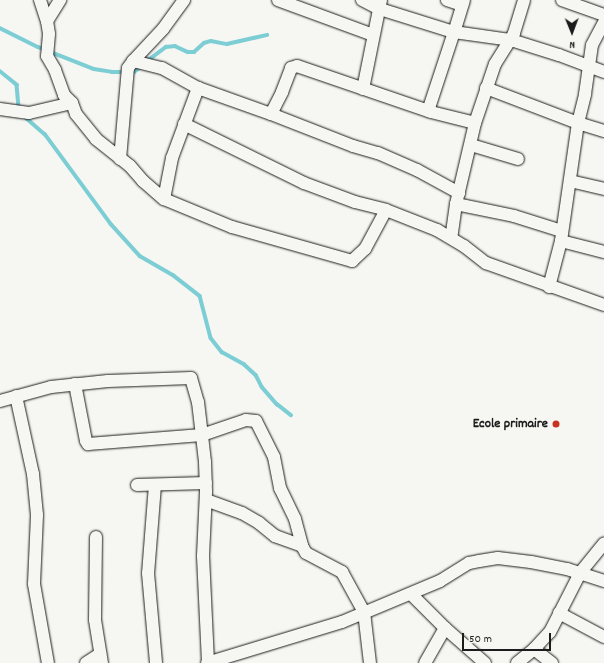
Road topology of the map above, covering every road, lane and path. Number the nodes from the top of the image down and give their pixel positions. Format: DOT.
graph roads {
  1 [pos="40,0"];
  2 [pos="60,0"];
  3 [pos="184,0"];
  4 [pos="278,0"];
  5 [pos="362,0"];
  6 [pos="447,0"];
  7 [pos="524,0"];
  8 [pos="562,0"];
  9 [pos="463,3"];
  10 [pos="380,4"];
  11 [pos="604,15"];
  12 [pos="47,21"];
  13 [pos="604,22"];
  14 [pos="454,32"];
  15 [pos="373,34"];
  16 [pos="510,40"];
  17 [pos="133,61"];
  18 [pos="589,67"];
  19 [pos="604,72"];
  20 [pos="198,88"];
  21 [pos="486,88"];
  22 [pos="363,89"];
  23 [pos="72,103"];
  24 [pos="0,109"];
  25 [pos="428,111"];
  26 [pos="271,114"];
  27 [pos="475,123"];
  28 [pos="578,123"];
  29 [pos="184,124"];
  30 [pos="604,131"];
  31 [pos="471,145"];
  32 [pos="120,159"];
  33 [pos="518,159"];
  34 [pos="570,181"];
  35 [pos="604,189"];
  36 [pos="164,199"];
  37 [pos="458,199"];
  38 [pos="386,210"];
  39 [pos="561,236"];
  40 [pos="451,238"];
  41 [pos="604,252"];
  42 [pos="550,287"];
  43 [pos="604,306"];
  44 [pos="75,384"];
  45 [pos="16,396"];
  46 [pos="0,401"];
  47 [pos="202,435"];
  48 [pos="206,483"];
  49 [pos="137,485"];
  50 [pos="155,485"];
  51 [pos="206,500"];
  52 [pos="96,537"];
  53 [pos="604,543"];
  54 [pos="302,546"];
  55 [pos="580,573"];
  56 [pos="604,581"];
  57 [pos="411,594"];
  58 [pos="364,612"];
  59 [pos="559,613"];
  60 [pos="445,628"];
  61 [pos="604,637"];
  62 [pos="534,649"];
  63 [pos="101,658"];
  64 [pos="48,663"];
  65 [pos="86,663"];
  66 [pos="156,663"];
  67 [pos="208,663"];
  68 [pos="370,663"];
  69 [pos="425,663"];
  70 [pos="485,663"];
  71 [pos="517,663"];
  72 [pos="552,663"];
  1 -- 12 [label="street"];
  2 -- 12 [label="street"];
  3 -- 17 [label="street"];
  4 -- 15 [label="street"];
  5 -- 10 [label="street"];
  6 -- 9 [label="street"];
  7 -- 16 [label="street"];
  8 -- 11 [label="street"];
  9 -- 14 [label="street"];
  10 -- 14 [label="street"];
  10 -- 15 [label="street"];
  12 -- 23 [label="street"];
  13 -- 18 [label="street"];
  14 -- 16 [label="street"];
  14 -- 25 [label="street"];
  15 -- 22 [label="street"];
  16 -- 18 [label="street"];
  16 -- 21 [label="street"];
  17 -- 20 [label="street"];
  17 -- 32 [label="street"];
  18 -- 19 [label="street"];
  18 -- 28 [label="street"];
  20 -- 26 [label="street"];
  20 -- 29 [label="street"];
  21 -- 27 [label="street"];
  21 -- 28 [label="street"];
  22 -- 25 [label="street"];
  22 -- 26 [label="street"];
  23 -- 24 [label="street"];
  23 -- 32 [label="street"];
  25 -- 27 [label="street"];
  26 -- 37 [label="street"];
  27 -- 31 [label="street"];
  28 -- 30 [label="street"];
  28 -- 34 [label="street"];
  29 -- 36 [label="street"];
  29 -- 38 [label="street"];
  31 -- 33 [label="street"];
  31 -- 37 [label="street"];
  32 -- 36 [label="street"];
  34 -- 35 [label="street"];
  34 -- 39 [label="street"];
  36 -- 38 [label="street"];
  37 -- 39 [label="street"];
  37 -- 40 [label="street"];
  38 -- 40 [label="street"];
  39 -- 41 [label="street"];
  39 -- 42 [label="street"];
  40 -- 42 [label="street"];
  42 -- 43 [label="street"];
  44 -- 45 [label="street"];
  44 -- 47 [label="street"];
  44 -- 47 [label="street"];
  45 -- 46 [label="street"];
  45 -- 64 [label="street"];
  47 -- 48 [label="street"];
  47 -- 54 [label="street"];
  48 -- 50 [label="street"];
  48 -- 51 [label="street"];
  49 -- 50 [label="street"];
  50 -- 66 [label="street"];
  51 -- 54 [label="street"];
  51 -- 67 [label="street"];
  52 -- 63 [label="street"];
  53 -- 55 [label="street"];
  54 -- 58 [label="street"];
  55 -- 56 [label="street"];
  55 -- 57 [label="street"];
  55 -- 59 [label="street"];
  57 -- 58 [label="street"];
  57 -- 60 [label="street"];
  58 -- 67 [label="street"];
  58 -- 68 [label="street"];
  59 -- 61 [label="street"];
  59 -- 62 [label="street"];
  60 -- 69 [label="street"];
  60 -- 70 [label="street"];
  62 -- 71 [label="street"];
  62 -- 72 [label="street"];
  63 -- 65 [label="street"];
}
